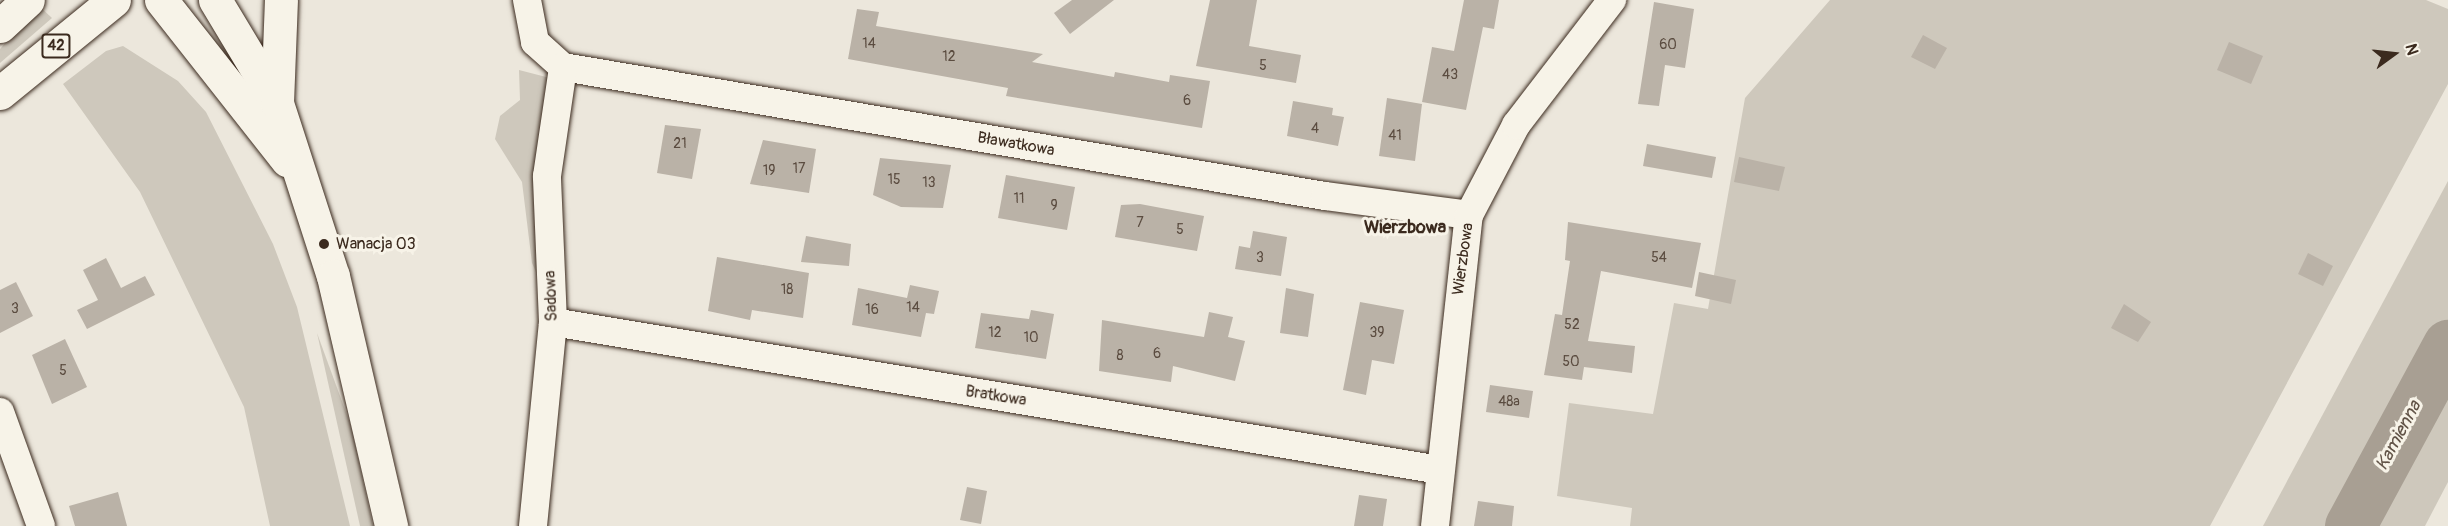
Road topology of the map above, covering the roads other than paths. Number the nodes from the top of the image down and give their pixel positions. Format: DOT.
graph roads {
  1 [pos="28,0"];
  2 [pos="114,0"];
  3 [pos="160,0"];
  4 [pos="214,0"];
  5 [pos="281,0"];
  6 [pos="527,0"];
  7 [pos="1612,0"];
  8 [pos="0,27"];
  9 [pos="563,67"];
  10 [pos="0,93"];
  11 [pos="277,103"];
  12 [pos="297,173"];
  13 [pos="1469,215"];
  14 [pos="553,322"];
  15 [pos="0,412"];
  16 [pos="1440,470"];
  17 [pos="41,526"];
  18 [pos="391,526"];
  19 [pos="532,526"];
  20 [pos="1435,526"];
  1 -- 8 [label="main road"];
  2 -- 10 [label="main road, 42"];
  3 -- 12 [label="main road"];
  4 -- 11 [label="main road"];
  5 -- 11 [label="main road"];
  6 -- 9 [label="street"];
  7 -- 13 [label="street, Wierzbowa"];
  9 -- 13 [label="street, Bławatkowa"];
  9 -- 14 [label="street, Sadowa"];
  11 -- 12 [label="main road"];
  12 -- 18 [label="main road"];
  13 -- 16 [label="street, Wierzbowa"];
  14 -- 16 [label="street, Bratkowa"];
  14 -- 19 [label="street, Sadowa"];
  15 -- 17 [label="street"];
  16 -- 20 [label="street, Wierzbowa"];
}
